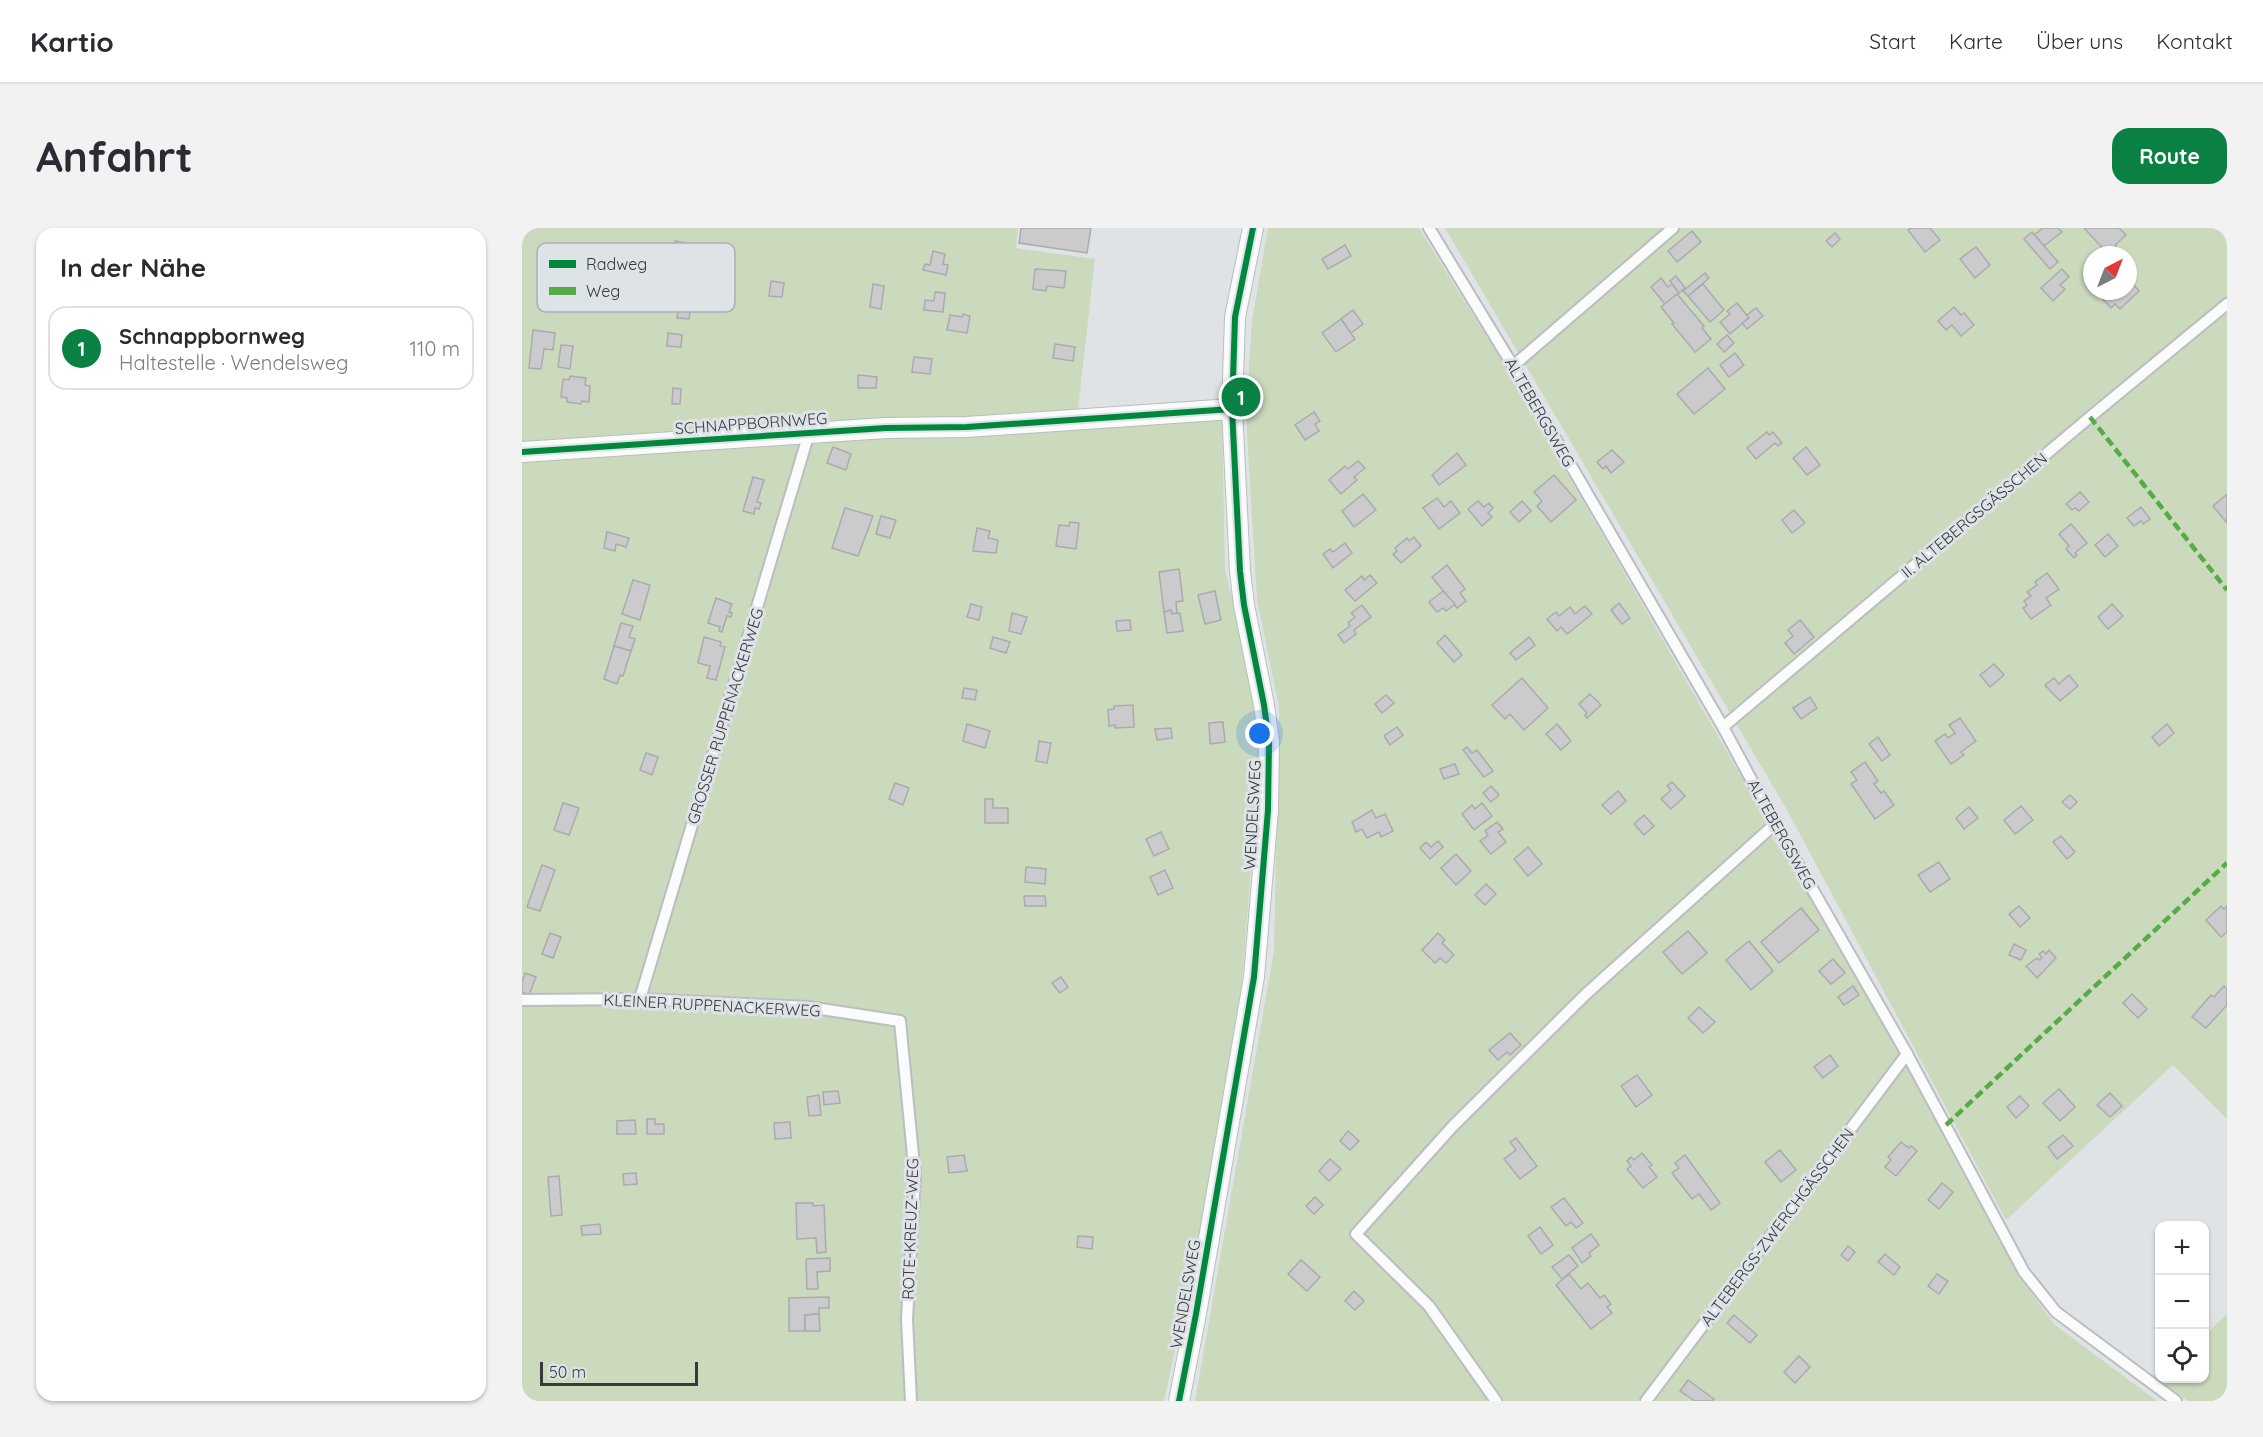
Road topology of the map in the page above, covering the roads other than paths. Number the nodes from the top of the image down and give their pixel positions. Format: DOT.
graph roads {
  1 [pos="1253,228"];
  2 [pos="1429,228"];
  3 [pos="1673,228"];
  4 [pos="2227,304"];
  5 [pos="1513,366"];
  6 [pos="1232,409"];
  7 [pos="809,433"];
  8 [pos="522,452"];
  9 [pos="1724,727"];
  10 [pos="1775,824"];
  11 [pos="640,999"];
  12 [pos="522,1000"];
  13 [pos="900,1021"];
  14 [pos="1907,1054"];
  15 [pos="911,1401"];
  16 [pos="1179,1401"];
  17 [pos="1496,1401"];
  18 [pos="1646,1401"];
  19 [pos="2176,1401"];
  1 -- 6 [label="street, WENDELSWEG"];
  2 -- 5 [label="lane, ALTEBERGSWEG"];
  3 -- 5 [label="lane"];
  4 -- 9 [label="lane, II. ALTEBERGSGÄSSCHEN"];
  5 -- 9 [label="lane, ALTEBERGSWEG"];
  6 -- 7 [label="street, SCHNAPPBORNWEG"];
  6 -- 16 [label="street, WENDELSWEG"];
  7 -- 8 [label="street, SCHNAPPBORNWEG"];
  7 -- 11 [label="lane, GROSSER RUPPENACKERWEG"];
  9 -- 10 [label="lane, ALTEBERGSWEG"];
  10 -- 14 [label="lane, ALTEBERGSWEG"];
  10 -- 17 [label="lane"];
  11 -- 12 [label="lane, KLEINER RUPPENACKERWEG"];
  11 -- 13 [label="lane, KLEINER RUPPENACKERWEG"];
  13 -- 15 [label="lane, ROTE-KREUZ-WEG"];
  14 -- 18 [label="lane, ALTEBERGS-ZWERCHGÄSSCHEN"];
  14 -- 19 [label="lane, ALTEBERGSWEG"];
}
